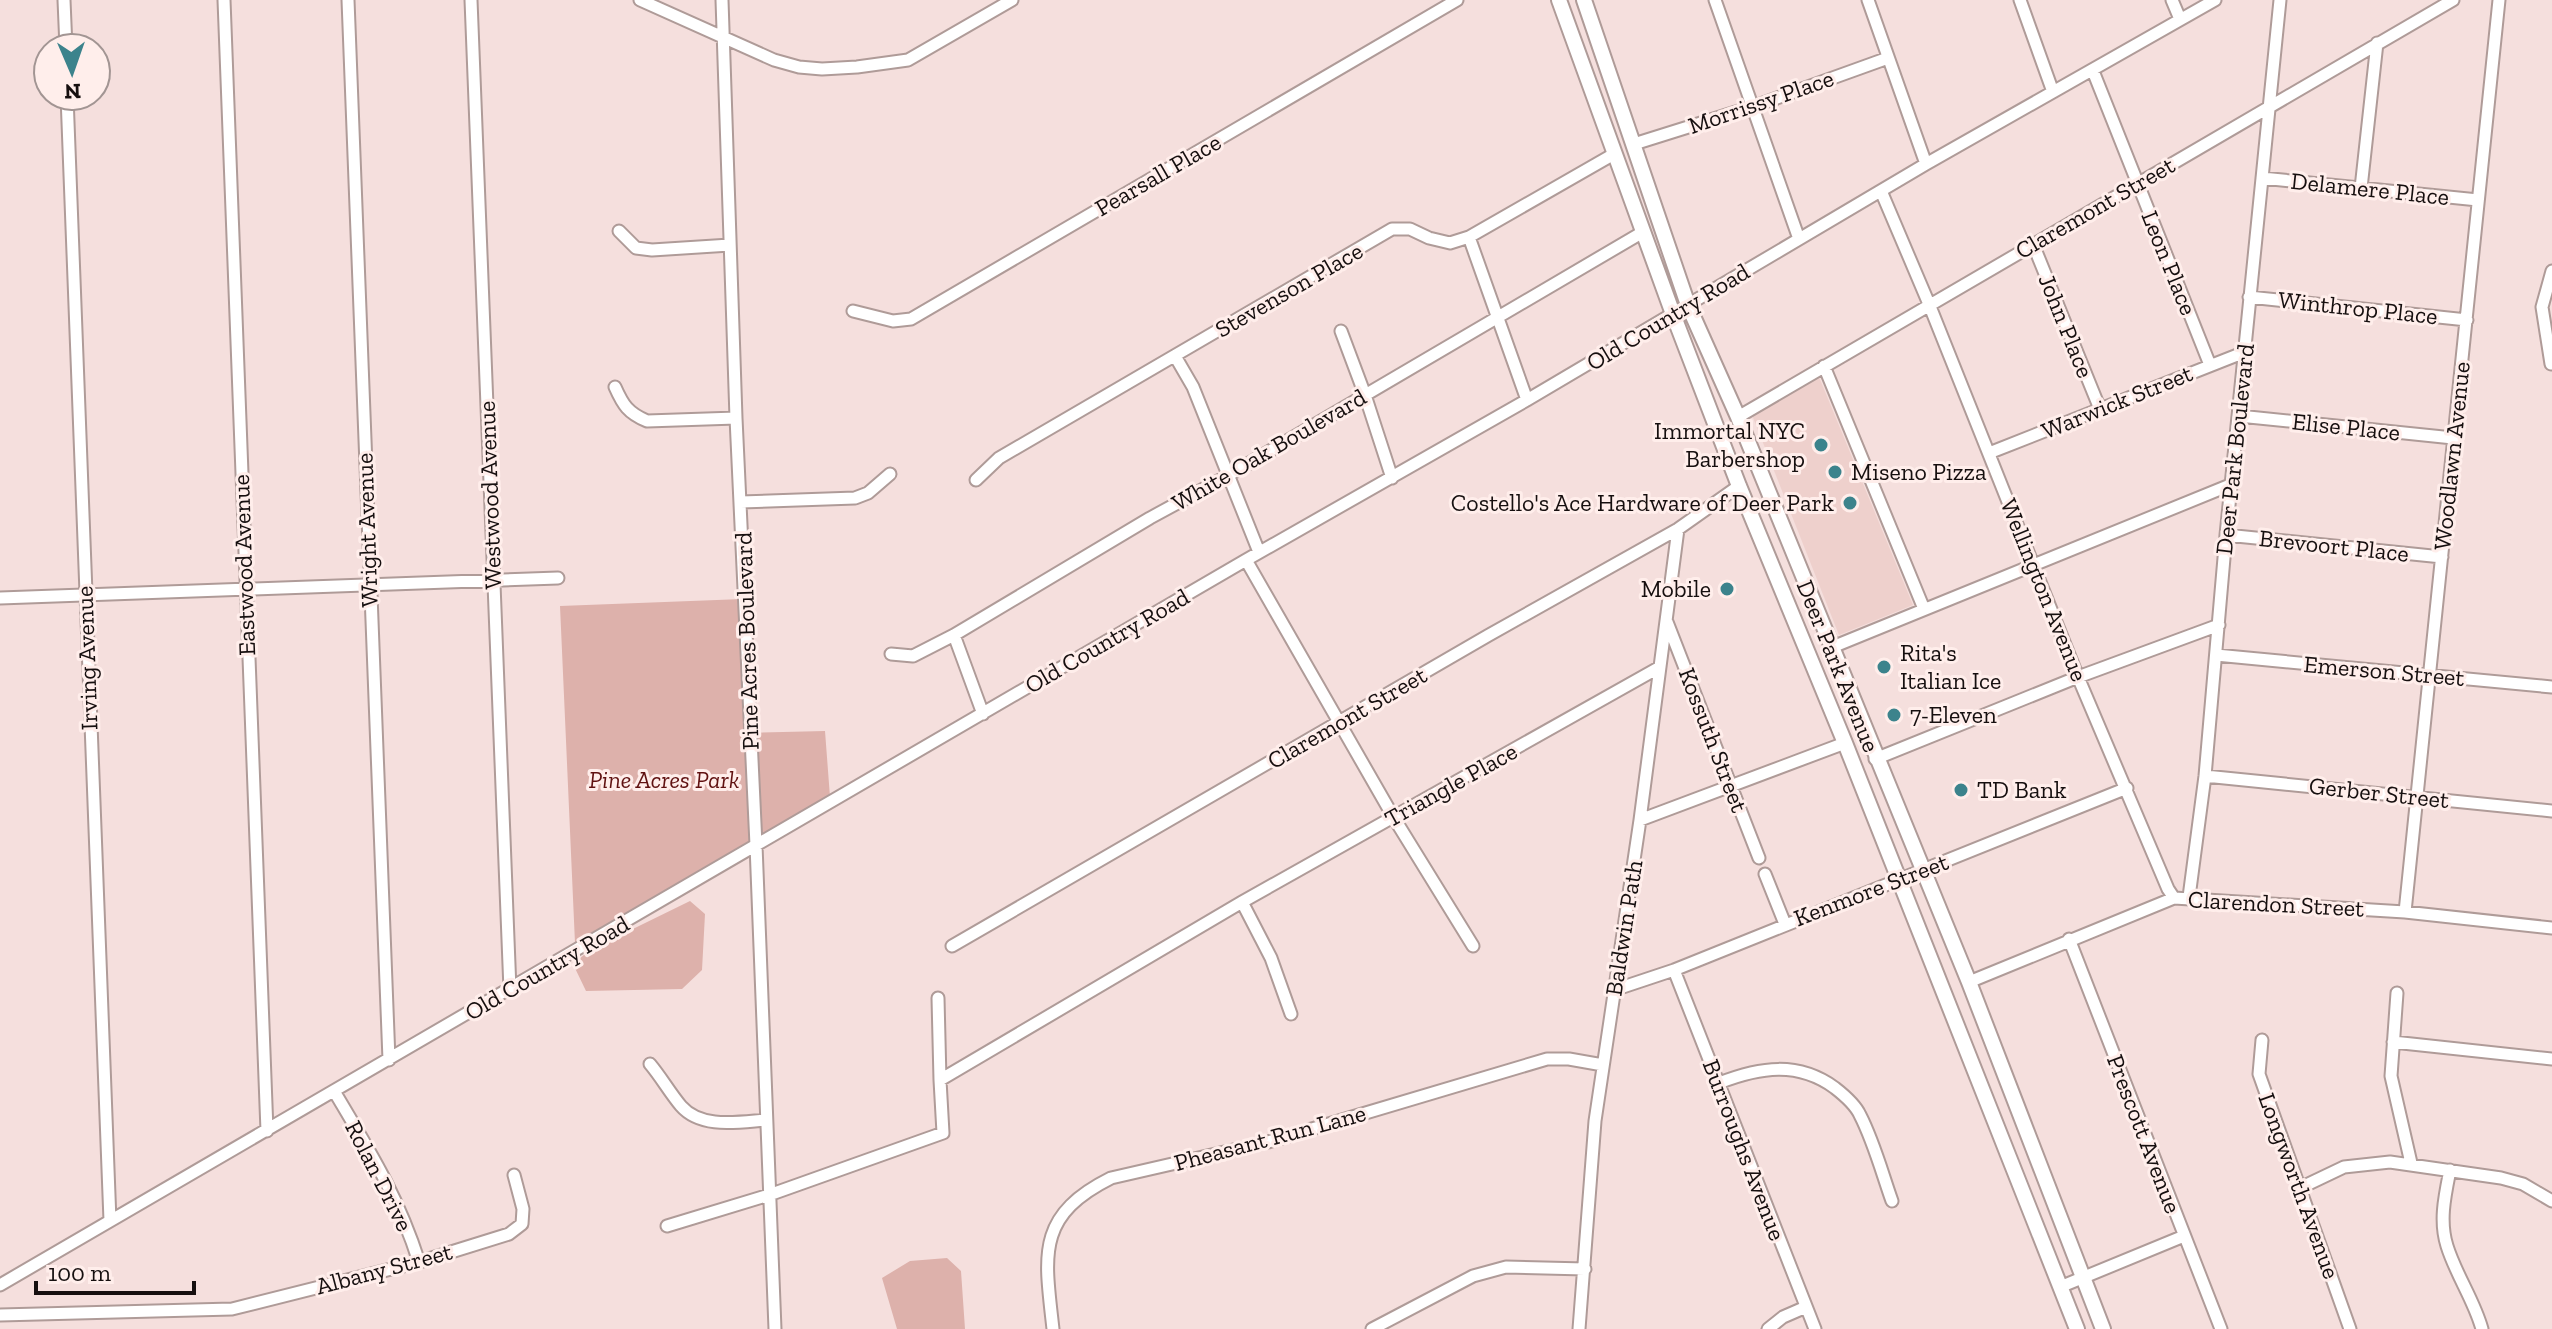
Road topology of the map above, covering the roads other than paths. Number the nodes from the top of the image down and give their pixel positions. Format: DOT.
graph roads {
  1 [pos="64,0"];
  2 [pos="224,0"];
  3 [pos="348,0"];
  4 [pos="471,0"];
  5 [pos="640,0"];
  6 [pos="722,0"];
  7 [pos="1012,0"];
  8 [pos="1457,0"];
  9 [pos="1559,0"];
  10 [pos="1584,0"];
  11 [pos="1715,0"];
  12 [pos="1868,0"];
  13 [pos="2020,0"];
  14 [pos="2172,0"];
  15 [pos="2215,0"];
  16 [pos="2280,0"];
  17 [pos="2453,0"];
  18 [pos="2499,0"];
  19 [pos="2180,19"];
  20 [pos="65,32"];
  21 [pos="723,37"];
  22 [pos="2377,43"];
  23 [pos="1888,58"];
  24 [pos="2093,71"];
  25 [pos="2053,92"];
  26 [pos="1752,107"];
  27 [pos="2269,107"];
  28 [pos="68,112"];
  29 [pos="1634,144"];
  30 [pos="1614,154"];
  31 [pos="1926,164"];
  32 [pos="2262,178"];
  33 [pos="2137,184"];
  34 [pos="2361,188"];
  35 [pos="1881,191"];
  36 [pos="2478,200"];
  37 [pos="619,231"];
  38 [pos="1643,232"];
  39 [pos="1469,237"];
  40 [pos="1799,239"];
  41 [pos="2033,244"];
  42 [pos="730,245"];
  43 [pos="2552,271"];
  44 [pos="2249,297"];
  45 [pos="1929,304"];
  46 [pos="1688,305"];
  47 [pos="853,311"];
  48 [pos="1673,314"];
  49 [pos="1499,315"];
  50 [pos="2467,320"];
  51 [pos="1341,331"];
  52 [pos="2245,352"];
  53 [pos="1175,356"];
  54 [pos="2551,364"];
  55 [pos="2210,365"];
  56 [pos="1824,366"];
  57 [pos="615,387"];
  58 [pos="1365,395"];
  59 [pos="1527,400"];
  60 [pos="2100,409"];
  61 [pos="2239,416"];
  62 [pos="1738,417"];
  63 [pos="736,418"];
  64 [pos="2453,438"];
  65 [pos="1989,453"];
  66 [pos="890,474"];
  67 [pos="1229,475"];
  68 [pos="1392,478"];
  69 [pos="976,480"];
  70 [pos="2230,485"];
  71 [pos="1739,486"];
  72 [pos="741,502"];
  73 [pos="1678,529"];
  74 [pos="2226,535"];
  75 [pos="1259,552"];
  76 [pos="2442,557"];
  77 [pos="1246,560"];
  78 [pos="2034,565"];
  79 [pos="558,578"];
  80 [pos="493,580"];
  81 [pos="369,584"];
  82 [pos="245,589"];
  83 [pos="85,595"];
  84 [pos="0,598"];
  85 [pos="1924,609"];
  86 [pos="1667,621"];
  87 [pos="2219,625"];
  88 [pos="954,635"];
  89 [pos="1830,648"];
  90 [pos="891,654"];
  91 [pos="2216,655"];
  92 [pos="1660,667"];
  93 [pos="2430,675"];
  94 [pos="2078,677"];
  95 [pos="2552,687"];
  96 [pos="983,714"];
  97 [pos="1338,723"];
  98 [pos="1845,743"];
  99 [pos="1875,759"];
  100 [pos="2205,776"];
  101 [pos="1732,787"];
  102 [pos="2127,788"];
  103 [pos="2417,796"];
  104 [pos="2552,811"];
  105 [pos="1394,818"];
  106 [pos="1640,820"];
  107 [pos="756,845"];
  108 [pos="1759,858"];
  109 [pos="1921,871"];
  110 [pos="1765,874"];
  111 [pos="1899,879"];
  112 [pos="2189,897"];
  113 [pos="2174,898"];
  114 [pos="1242,902"];
  115 [pos="2405,912"];
  116 [pos="1785,924"];
  117 [pos="2552,928"];
  118 [pos="2069,939"];
  119 [pos="952,946"];
  120 [pos="1473,946"];
  121 [pos="1674,970"];
  122 [pos="1969,982"];
  123 [pos="510,990"];
  124 [pos="1614,990"];
  125 [pos="2397,993"];
  126 [pos="938,998"];
  127 [pos="1291,1014"];
  128 [pos="2262,1040"];
  129 [pos="2393,1042"];
  130 [pos="2552,1059"];
  131 [pos="389,1060"];
  132 [pos="650,1064"];
  133 [pos="1603,1065"];
  134 [pos="940,1080"];
  135 [pos="1719,1083"];
  136 [pos="334,1091"];
  137 [pos="766,1120"];
  138 [pos="267,1131"];
  139 [pos="2411,1163"];
  140 [pos="2450,1170"];
  141 [pos="514,1175"];
  142 [pos="2300,1188"];
  143 [pos="769,1195"];
  144 [pos="1892,1201"];
  145 [pos="2552,1201"];
  146 [pos="110,1221"];
  147 [pos="667,1226"];
  148 [pos="2184,1236"];
  149 [pos="419,1262"];
  150 [pos="1585,1269"];
  151 [pos="2082,1278"];
  152 [pos="0,1285"];
  153 [pos="2060,1287"];
  154 [pos="1806,1307"];
  155 [pos="0,1315"];
  156 [pos="775,1329"];
  157 [pos="1053,1329"];
  158 [pos="1372,1329"];
  159 [pos="1579,1329"];
  160 [pos="1768,1329"];
  161 [pos="1815,1329"];
  162 [pos="2077,1329"];
  163 [pos="2103,1329"];
  164 [pos="2221,1329"];
  165 [pos="2350,1329"];
  166 [pos="2482,1329"];
  1 -- 20 [label="street"];
  2 -- 82 [label="street, Eastwood Avenue"];
  3 -- 81 [label="street, Wright Avenue"];
  4 -- 80 [label="street, Westwood Avenue"];
  5 -- 21 [label="street"];
  6 -- 21 [label="street, Pine Acres Boulevard"];
  7 -- 21 [label="street"];
  8 -- 47 [label="street, Pearsall Place"];
  9 -- 30 [label="main road, Deer Park Avenue"];
  10 -- 29 [label="main road, Deer Park Avenue"];
  11 -- 26 [label="street"];
  12 -- 23 [label="street"];
  13 -- 25 [label="street"];
  14 -- 19 [label="street"];
  15 -- 19 [label="street, Old Country Road"];
  16 -- 27 [label="street, Deer Park Boulevard"];
  17 -- 22 [label="street, Claremont Street"];
  18 -- 36 [label="street, Woodlawn Avenue"];
  19 -- 24 [label="street, Old Country Road"];
  21 -- 42 [label="street, Pine Acres Boulevard"];
  22 -- 27 [label="street, Claremont Street"];
  22 -- 34 [label="street"];
  23 -- 26 [label="street, Morrissy Place"];
  23 -- 31 [label="street"];
  24 -- 25 [label="street, Old Country Road"];
  24 -- 33 [label="street, Leon Place"];
  25 -- 31 [label="street, Old Country Road"];
  26 -- 29 [label="street, Morrissy Place"];
  26 -- 40 [label="street"];
  27 -- 32 [label="street, Deer Park Boulevard"];
  27 -- 33 [label="street, Claremont Street"];
  28 -- 83 [label="street, Irving Avenue"];
  29 -- 46 [label="main road, Deer Park Avenue"];
  30 -- 38 [label="main road, Deer Park Avenue"];
  30 -- 39 [label="street, Stevenson Place"];
  31 -- 35 [label="street, Old Country Road"];
  32 -- 34 [label="street, Delamere Place"];
  32 -- 44 [label="street, Deer Park Boulevard"];
  33 -- 41 [label="street, Claremont Street"];
  33 -- 55 [label="street, Leon Place"];
  34 -- 36 [label="street, Delamere Place"];
  35 -- 40 [label="street, Old Country Road"];
  35 -- 45 [label="street, Wellington Avenue"];
  36 -- 50 [label="street, Woodlawn Avenue"];
  37 -- 42 [label="street"];
  38 -- 48 [label="main road, Deer Park Avenue"];
  38 -- 49 [label="street, White Oak Boulevard"];
  39 -- 49 [label="street"];
  39 -- 53 [label="street, Stevenson Place"];
  40 -- 46 [label="street, Old Country Road"];
  41 -- 45 [label="street, Claremont Street"];
  41 -- 60 [label="street, John Place"];
  42 -- 63 [label="street, Pine Acres Boulevard"];
  43 -- 54 [label="street"];
  44 -- 50 [label="street, Winthrop Place"];
  44 -- 52 [label="street, Deer Park Boulevard"];
  45 -- 56 [label="street, Claremont Street"];
  45 -- 65 [label="street, Wellington Avenue"];
  46 -- 48 [label="street, Old Country Road"];
  46 -- 62 [label="main road, Deer Park Avenue"];
  48 -- 59 [label="street, Old Country Road"];
  48 -- 71 [label="main road, Deer Park Avenue"];
  49 -- 58 [label="street, White Oak Boulevard"];
  49 -- 59 [label="street"];
  50 -- 64 [label="street, Woodlawn Avenue"];
  51 -- 58 [label="street"];
  52 -- 55 [label="street, Warwick Street"];
  52 -- 61 [label="street, Deer Park Boulevard"];
  53 -- 67 [label="street"];
  53 -- 69 [label="street, Stevenson Place"];
  55 -- 60 [label="street, Warwick Street"];
  56 -- 62 [label="street, Claremont Street"];
  56 -- 85 [label="street"];
  57 -- 63 [label="street"];
  58 -- 67 [label="street, White Oak Boulevard"];
  58 -- 68 [label="street"];
  59 -- 68 [label="street, Old Country Road"];
  60 -- 65 [label="street, Warwick Street"];
  61 -- 64 [label="street, Elise Place"];
  61 -- 70 [label="street, Deer Park Boulevard"];
  62 -- 89 [label="main road, Deer Park Avenue"];
  63 -- 72 [label="street, Pine Acres Boulevard"];
  64 -- 76 [label="street, Woodlawn Avenue"];
  65 -- 78 [label="street, Wellington Avenue"];
  66 -- 72 [label="street"];
  67 -- 75 [label="street"];
  67 -- 88 [label="street, White Oak Boulevard"];
  68 -- 75 [label="street, Old Country Road"];
  70 -- 74 [label="street, Deer Park Boulevard"];
  70 -- 78 [label="street"];
  71 -- 73 [label="street, Claremont Street"];
  71 -- 98 [label="main road, Deer Park Avenue"];
  72 -- 107 [label="street, Pine Acres Boulevard"];
  73 -- 86 [label="street, Baldwin Path"];
  73 -- 97 [label="street, Claremont Street"];
  74 -- 76 [label="street, Brevoort Place"];
  74 -- 87 [label="street, Deer Park Boulevard"];
  75 -- 77 [label="street, Old Country Road"];
  76 -- 93 [label="street, Woodlawn Avenue"];
  77 -- 96 [label="street, Old Country Road"];
  77 -- 97 [label="street"];
  78 -- 85 [label="street"];
  78 -- 94 [label="street, Wellington Avenue"];
  79 -- 80 [label="street"];
  80 -- 81 [label="street"];
  80 -- 123 [label="street, Westwood Avenue"];
  81 -- 82 [label="street"];
  81 -- 131 [label="street, Wright Avenue"];
  82 -- 83 [label="street"];
  82 -- 138 [label="street, Eastwood Avenue"];
  83 -- 84 [label="street"];
  83 -- 146 [label="street, Irving Avenue"];
  85 -- 89 [label="street"];
  86 -- 92 [label="street, Baldwin Path"];
  86 -- 101 [label="street, Kossuth Street"];
  87 -- 91 [label="street, Deer Park Boulevard"];
  87 -- 94 [label="street"];
  88 -- 90 [label="street, White Oak Boulevard"];
  88 -- 96 [label="street"];
  89 -- 99 [label="main road, Deer Park Avenue"];
  91 -- 93 [label="street, Emerson Street"];
  91 -- 100 [label="street, Deer Park Boulevard"];
  92 -- 105 [label="street, Triangle Place"];
  92 -- 106 [label="street, Baldwin Path"];
  93 -- 95 [label="street, Emerson Street"];
  93 -- 103 [label="street, Woodlawn Avenue"];
  94 -- 99 [label="street"];
  94 -- 102 [label="street, Wellington Avenue"];
  96 -- 107 [label="street, Old Country Road"];
  97 -- 105 [label="street"];
  97 -- 119 [label="street, Claremont Street"];
  98 -- 101 [label="street"];
  98 -- 111 [label="main road, Deer Park Avenue"];
  99 -- 109 [label="main road, Deer Park Avenue"];
  100 -- 103 [label="street, Gerber Street"];
  100 -- 112 [label="street, Deer Park Boulevard"];
  101 -- 106 [label="street"];
  101 -- 108 [label="street, Kossuth Street"];
  102 -- 109 [label="street, Kenmore Street"];
  102 -- 113 [label="street, Wellington Avenue"];
  103 -- 104 [label="street, Gerber Street"];
  103 -- 115 [label="street, Woodlawn Avenue"];
  105 -- 114 [label="street, Triangle Place"];
  105 -- 120 [label="street"];
  106 -- 124 [label="street, Baldwin Path"];
  107 -- 123 [label="street, Old Country Road"];
  107 -- 137 [label="street, Pine Acres Boulevard"];
  109 -- 111 [label="street, Kenmore Street"];
  109 -- 122 [label="main road, Deer Park Avenue"];
  110 -- 116 [label="street"];
  111 -- 116 [label="street, Kenmore Street"];
  111 -- 153 [label="main road, Deer Park Avenue"];
  112 -- 113 [label="street, Clarendon Street"];
  112 -- 115 [label="street, Clarendon Street"];
  113 -- 118 [label="street, Clarendon Street"];
  114 -- 127 [label="street"];
  114 -- 134 [label="street, Triangle Place"];
  115 -- 117 [label="street, Clarendon Street"];
  116 -- 121 [label="street, Kenmore Street"];
  118 -- 122 [label="street, Clarendon Street"];
  118 -- 148 [label="street, Prescott Avenue"];
  121 -- 124 [label="street, Kenmore Street"];
  121 -- 135 [label="street, Burroughs Avenue"];
  122 -- 151 [label="main road, Deer Park Avenue"];
  123 -- 131 [label="street, Old Country Road"];
  124 -- 133 [label="street, Baldwin Path"];
  125 -- 129 [label="street"];
  126 -- 134 [label="street"];
  128 -- 142 [label="street, Longworth Avenue"];
  129 -- 130 [label="street"];
  129 -- 139 [label="street"];
  131 -- 136 [label="street, Old Country Road"];
  132 -- 137 [label="street"];
  133 -- 150 [label="street, Baldwin Path"];
  133 -- 157 [label="street, Pheasant Run Lane"];
  134 -- 143 [label="street"];
  135 -- 144 [label="street"];
  135 -- 154 [label="street, Burroughs Avenue"];
  136 -- 138 [label="street, Old Country Road"];
  136 -- 149 [label="street, Rolan Drive"];
  137 -- 143 [label="street, Pine Acres Boulevard"];
  138 -- 146 [label="street, Old Country Road"];
  139 -- 140 [label="street"];
  139 -- 142 [label="street"];
  140 -- 145 [label="street"];
  140 -- 166 [label="street"];
  141 -- 149 [label="street, Albany Street"];
  142 -- 165 [label="street, Longworth Avenue"];
  143 -- 147 [label="street"];
  143 -- 156 [label="street, Pine Acres Boulevard"];
  146 -- 152 [label="street, Old Country Road"];
  148 -- 151 [label="street"];
  148 -- 164 [label="street, Prescott Avenue"];
  149 -- 155 [label="street, Albany Street"];
  150 -- 158 [label="street"];
  150 -- 159 [label="street, Baldwin Path"];
  151 -- 153 [label="street"];
  151 -- 163 [label="main road, Deer Park Avenue"];
  153 -- 162 [label="main road, Deer Park Avenue"];
  154 -- 160 [label="street"];
  154 -- 161 [label="street, Burroughs Avenue"];
}
